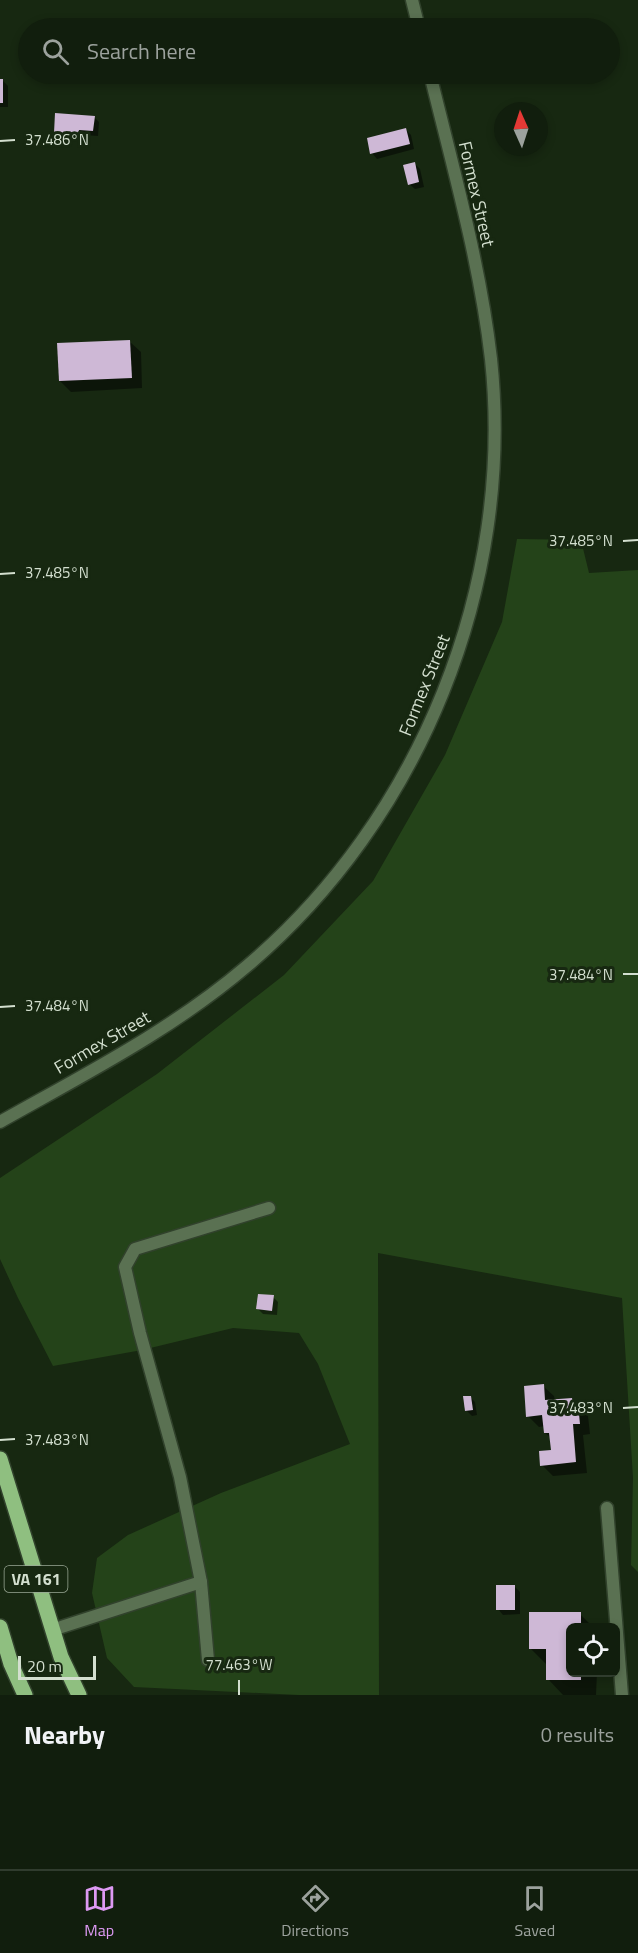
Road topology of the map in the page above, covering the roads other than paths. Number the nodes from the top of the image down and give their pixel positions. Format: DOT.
graph roads {
  1 [pos="412,0"];
  2 [pos="416,18"];
  3 [pos="432,84"];
  4 [pos="0,1122"];
  5 [pos="269,1208"];
  6 [pos="0,1459"];
  7 [pos="607,1508"];
  8 [pos="201,1582"];
  9 [pos="0,1627"];
  10 [pos="52,1630"];
  11 [pos="208,1660"];
  12 [pos="25,1695"];
  13 [pos="79,1695"];
  14 [pos="622,1695"];
  1 -- 2 [label="street"];
  3 -- 4 [label="street, Formex Street"];
  5 -- 8 [label="street"];
  6 -- 10 [label="main road, VA 161"];
  7 -- 14 [label="street"];
  8 -- 10 [label="street"];
  8 -- 11 [label="street"];
  9 -- 12 [label="main road"];
  10 -- 13 [label="main road, VA 161"];
}
